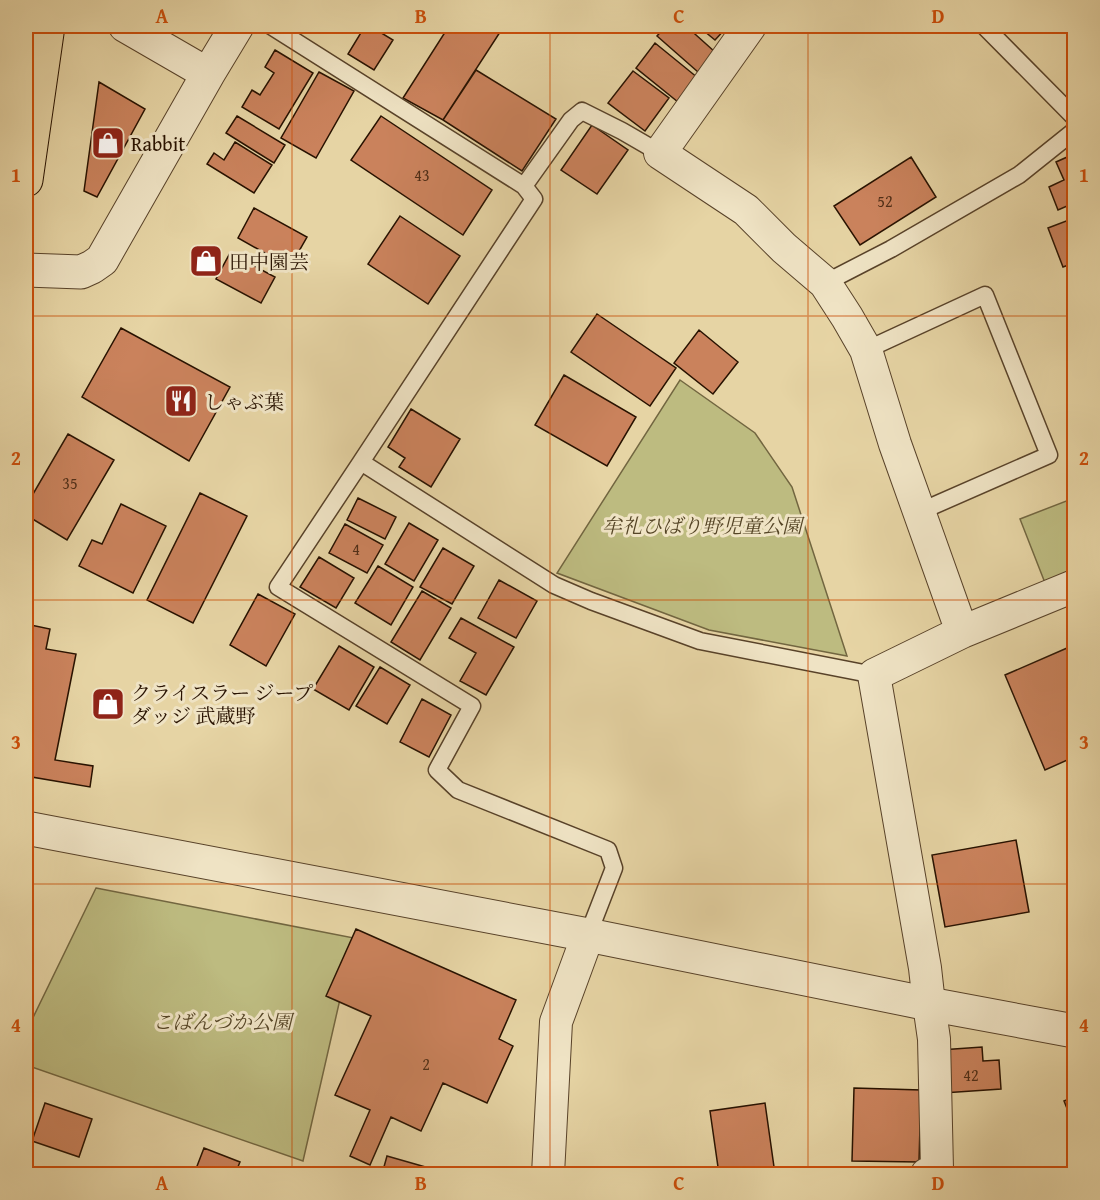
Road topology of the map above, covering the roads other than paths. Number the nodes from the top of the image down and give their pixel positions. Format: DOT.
graph roads {
  1 [pos="48,26"];
  2 [pos="125,26"];
  3 [pos="237,26"];
  4 [pos="271,26"];
  5 [pos="750,26"];
  6 [pos="984,26"];
  7 [pos="208,74"];
  8 [pos="1074,117"];
  9 [pos="1074,130"];
  10 [pos="660,153"];
  11 [pos="26,180"];
  12 [pos="524,186"];
  13 [pos="26,270"];
  14 [pos="825,284"];
  15 [pos="866,350"];
  16 [pos="362,462"];
  17 [pos="920,512"];
  18 [pos="1074,586"];
  19 [pos="962,632"];
  20 [pos="874,675"];
  21 [pos="26,828"];
  22 [pos="588,935"];
  23 [pos="929,1004"];
  24 [pos="1074,1031"];
  25 [pos="548,1174"];
  26 [pos="927,1174"];
  1 -- 11 [label="main road"];
  2 -- 7 [label="street"];
  3 -- 7 [label="street"];
  4 -- 12 [label="lane"];
  5 -- 10 [label="street"];
  6 -- 8 [label="lane"];
  7 -- 13 [label="street"];
  9 -- 14 [label="lane"];
  10 -- 12 [label="lane"];
  10 -- 14 [label="street"];
  12 -- 16 [label="lane"];
  14 -- 15 [label="street"];
  15 -- 17 [label="street"];
  15 -- 17 [label="lane"];
  16 -- 20 [label="lane"];
  16 -- 22 [label="lane"];
  17 -- 19 [label="street"];
  18 -- 19 [label="street"];
  19 -- 20 [label="street"];
  20 -- 23 [label="street"];
  21 -- 22 [label="street"];
  22 -- 23 [label="street"];
  22 -- 25 [label="street"];
  23 -- 24 [label="street"];
  23 -- 26 [label="street"];
}
